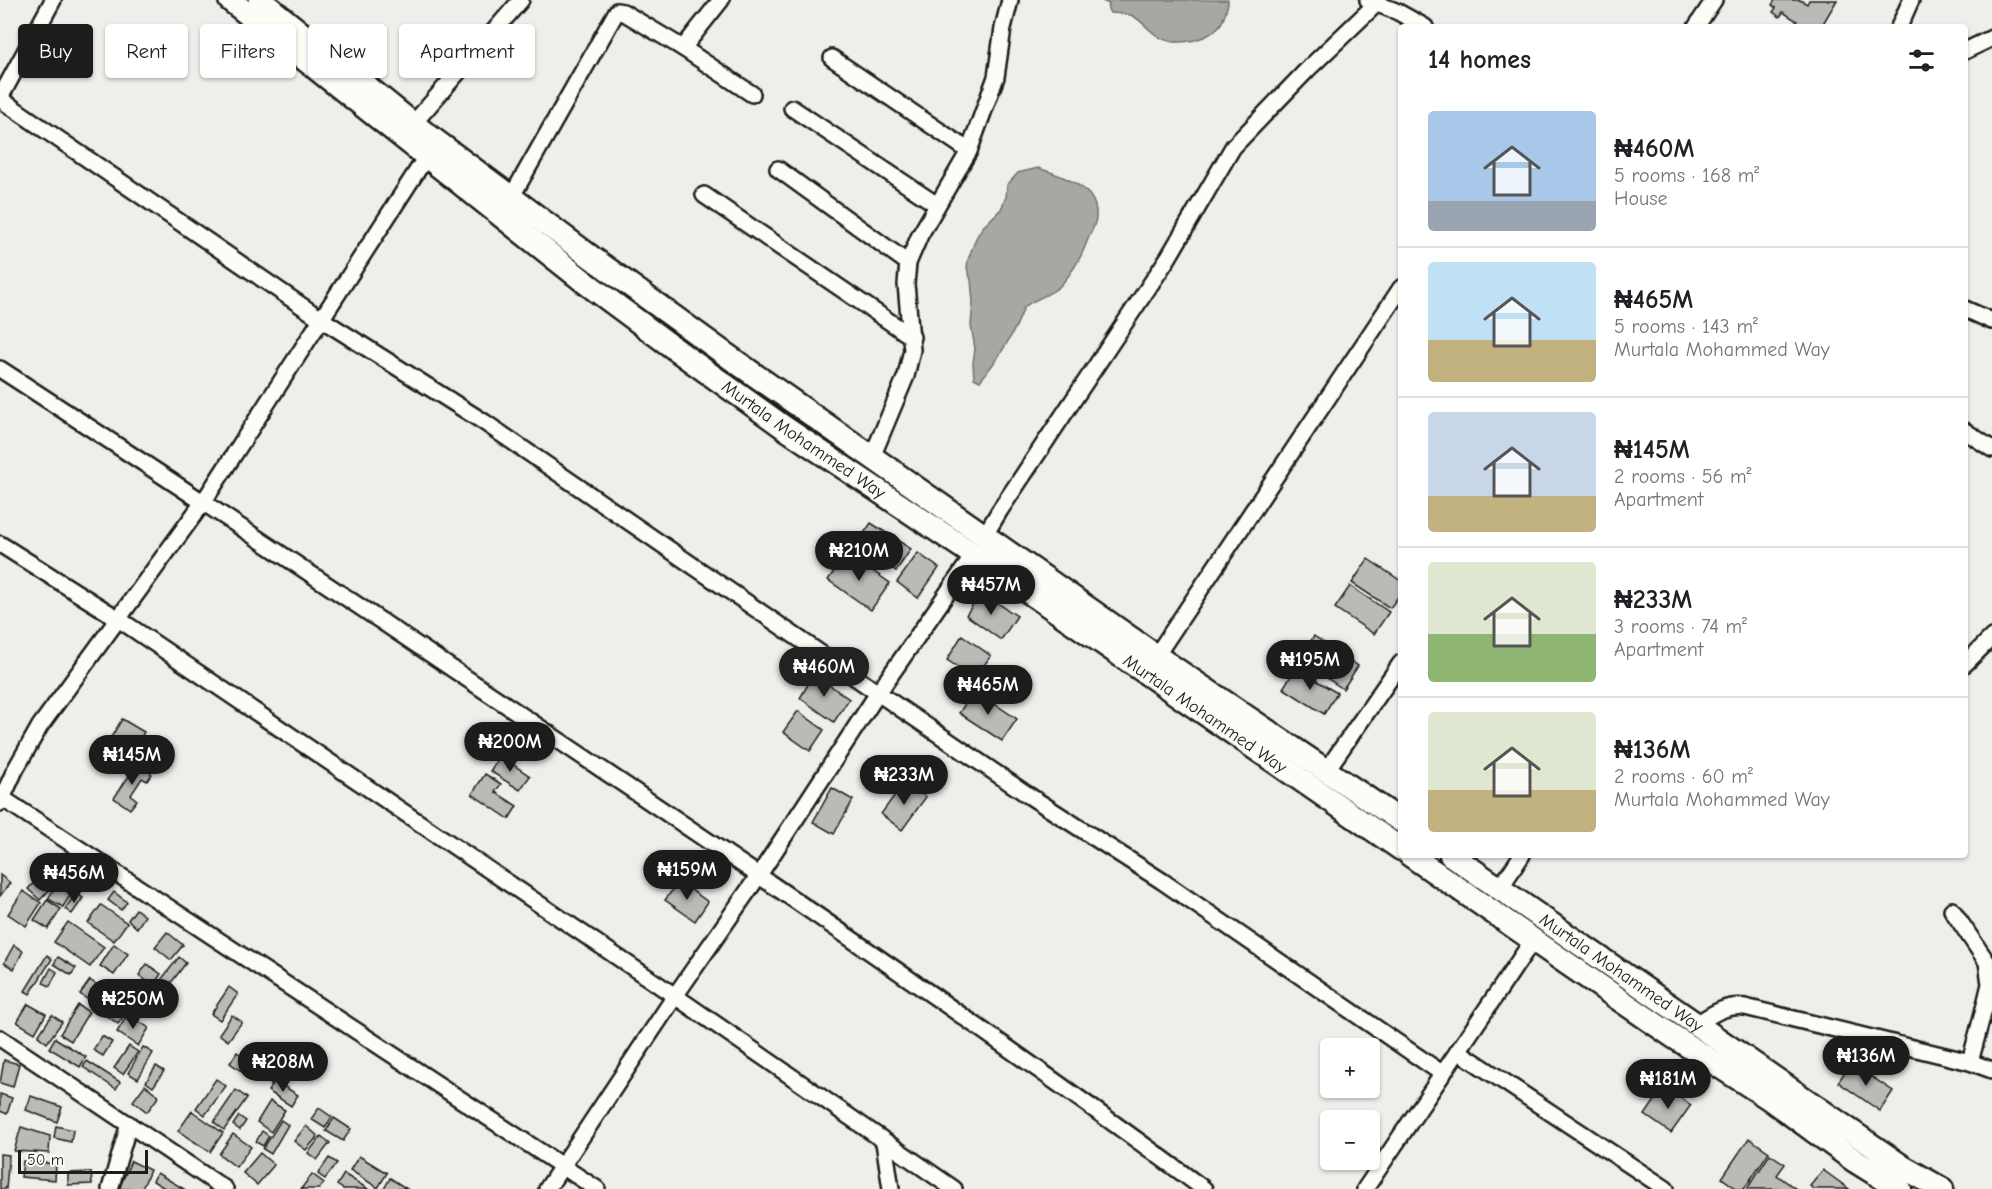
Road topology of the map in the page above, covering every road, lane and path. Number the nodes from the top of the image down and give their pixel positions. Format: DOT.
graph roads {
  1 [pos="53,0"];
  2 [pos="230,0"];
  3 [pos="260,0"];
  4 [pos="521,0"];
  5 [pos="721,0"];
  6 [pos="1010,0"];
  7 [pos="1714,0"];
  8 [pos="1911,0"];
  9 [pos="1372,2"];
  10 [pos="1420,24"];
  11 [pos="1698,24"];
  12 [pos="1900,24"];
  13 [pos="1992,38"];
  14 [pos="682,48"];
  15 [pos="1968,50"];
  16 [pos="832,58"];
  17 [pos="752,94"];
  18 [pos="0,98"];
  19 [pos="792,108"];
  20 [pos="412,123"];
  21 [pos="969,151"];
  22 [pos="426,157"];
  23 [pos="778,169"];
  24 [pos="704,195"];
  25 [pos="512,196"];
  26 [pos="937,205"];
  27 [pos="908,263"];
  28 [pos="1398,293"];
  29 [pos="1968,310"];
  30 [pos="321,319"];
  31 [pos="1992,321"];
  32 [pos="912,337"];
  33 [pos="0,369"];
  34 [pos="1968,433"];
  35 [pos="1992,449"];
  36 [pos="872,457"];
  37 [pos="204,501"];
  38 [pos="985,535"];
  39 [pos="0,544"];
  40 [pos="973,556"];
  41 [pos="117,618"];
  42 [pos="1992,637"];
  43 [pos="1156,656"];
  44 [pos="1968,661"];
  45 [pos="1398,667"];
  46 [pos="878,693"];
  47 [pos="1326,771"];
  48 [pos="1,801"];
  49 [pos="1398,819"];
  50 [pos="1398,847"];
  51 [pos="1414,858"];
  52 [pos="1455,858"];
  53 [pos="1520,858"];
  54 [pos="759,875"];
  55 [pos="1500,888"];
  56 [pos="1952,910"];
  57 [pos="1533,940"];
  58 [pos="675,996"];
  59 [pos="1988,1004"];
  60 [pos="1695,1025"];
  61 [pos="0,1038"];
  62 [pos="1458,1051"];
  63 [pos="1970,1062"];
  64 [pos="1992,1070"];
  65 [pos="1443,1074"];
  66 [pos="129,1124"];
  67 [pos="884,1142"];
  68 [pos="562,1165"];
  69 [pos="110,1189"];
  70 [pos="225,1189"];
  71 [pos="547,1189"];
  72 [pos="597,1189"];
  73 [pos="891,1189"];
  74 [pos="954,1189"];
  75 [pos="1204,1189"];
  76 [pos="1365,1189"];
  77 [pos="1666,1189"];
  78 [pos="1900,1189"];
  79 [pos="1942,1189"];
  1 -- 18 [label="street"];
  2 -- 22 [label="main road, Murtala Mohammed Way"];
  3 -- 20 [label="main road, Murtala Mohammed Way"];
  4 -- 20 [label="street"];
  5 -- 14 [label="street"];
  6 -- 21 [label="street"];
  7 -- 11 [label="street"];
  8 -- 12 [label="street"];
  9 -- 10 [label="street"];
  9 -- 38 [label="street"];
  13 -- 15 [label="street"];
  14 -- 17 [label="street"];
  14 -- 25 [label="street"];
  16 -- 21 [label="street"];
  18 -- 30 [label="street"];
  19 -- 26 [label="street"];
  20 -- 25 [label="main road, Murtala Mohammed Way"];
  21 -- 26 [label="street"];
  22 -- 30 [label="street"];
  22 -- 40 [label="main road, Murtala Mohammed Way"];
  23 -- 27 [label="street"];
  24 -- 32 [label="street"];
  25 -- 36 [label="main road, Murtala Mohammed Way"];
  26 -- 27 [label="street"];
  27 -- 32 [label="street"];
  28 -- 43 [label="street"];
  29 -- 31 [label="street"];
  30 -- 37 [label="street"];
  30 -- 46 [label="street"];
  32 -- 36 [label="street"];
  33 -- 37 [label="street"];
  34 -- 35 [label="street"];
  36 -- 38 [label="main road, Murtala Mohammed Way"];
  37 -- 41 [label="street"];
  37 -- 54 [label="street"];
  38 -- 43 [label="main road, Murtala Mohammed Way"];
  39 -- 41 [label="street"];
  40 -- 46 [label="street"];
  40 -- 50 [label="main road, Murtala Mohammed Way"];
  41 -- 48 [label="street"];
  41 -- 58 [label="street"];
  42 -- 44 [label="street"];
  43 -- 47 [label="main road, Murtala Mohammed Way"];
  45 -- 47 [label="street"];
  46 -- 54 [label="street"];
  46 -- 65 [label="street"];
  47 -- 49 [label="main road, Murtala Mohammed Way"];
  48 -- 68 [label="street"];
  51 -- 57 [label="main road, Murtala Mohammed Way"];
  52 -- 55 [label="main road, Murtala Mohammed Way"];
  53 -- 55 [label="street"];
  54 -- 58 [label="street"];
  54 -- 75 [label="street"];
  55 -- 60 [label="main road, Murtala Mohammed Way"];
  56 -- 59 [label="street"];
  57 -- 62 [label="street"];
  57 -- 78 [label="main road, Murtala Mohammed Way"];
  58 -- 67 [label="street"];
  58 -- 68 [label="street"];
  59 -- 63 [label="street"];
  60 -- 63 [label="street"];
  60 -- 79 [label="main road, Murtala Mohammed Way"];
  61 -- 66 [label="street"];
  62 -- 65 [label="street"];
  62 -- 77 [label="street"];
  63 -- 64 [label="street"];
  65 -- 76 [label="street"];
  66 -- 69 [label="street"];
  66 -- 70 [label="street"];
  67 -- 73 [label="street"];
  67 -- 74 [label="street"];
  68 -- 71 [label="street"];
  68 -- 72 [label="street"];
}
